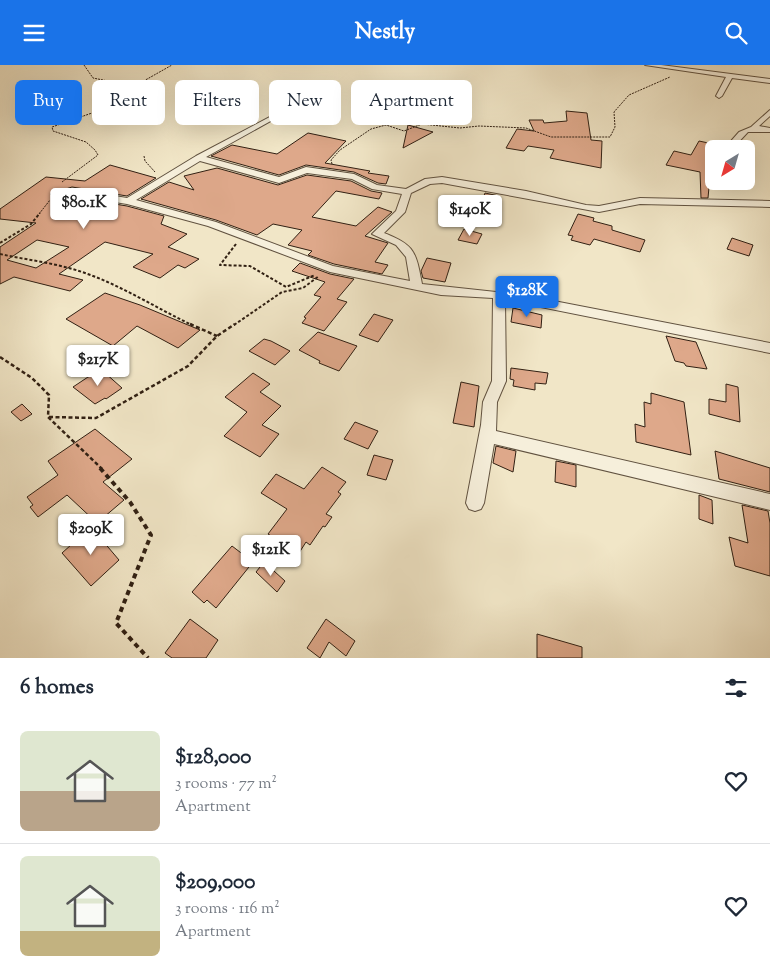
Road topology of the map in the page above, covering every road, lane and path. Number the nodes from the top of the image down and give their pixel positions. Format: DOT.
graph roads {
  1 [pos="84,65"];
  2 [pos="172,65"];
  3 [pos="648,65"];
  4 [pos="683,71"];
  5 [pos="730,75"];
  6 [pos="103,80"];
  7 [pos="145,80"];
  8 [pos="770,81"];
  9 [pos="719,96"];
  10 [pos="770,111"];
  11 [pos="92,113"];
  12 [pos="269,120"];
  13 [pos="754,127"];
  14 [pos="770,130"];
  15 [pos="735,140"];
  16 [pos="144,157"];
  17 [pos="199,158"];
  18 [pos="341,175"];
  19 [pos="163,179"];
  20 [pos="407,192"];
  21 [pos="57,194"];
  22 [pos="129,201"];
  23 [pos="770,204"];
  24 [pos="240,236"];
  25 [pos="0,243"];
  26 [pos="0,254"];
  27 [pos="330,269"];
  28 [pos="417,287"];
  29 [pos="499,295"];
  30 [pos="217,336"];
  31 [pos="770,348"];
  32 [pos="0,357"];
  33 [pos="48,417"];
  34 [pos="487,435"];
  35 [pos="770,501"];
  36 [pos="475,503"];
  37 [pos="148,658"];
  1 -- 6 [label="path"];
  2 -- 7 [label="path"];
  3 -- 4 [label="street"];
  4 -- 5 [label="street"];
  4 -- 18 [label="path"];
  5 -- 8 [label="street"];
  5 -- 9 [label="street"];
  10 -- 13 [label="street"];
  11 -- 21 [label="path"];
  12 -- 17 [label="street"];
  13 -- 14 [label="street"];
  13 -- 15 [label="street"];
  16 -- 19 [label="path"];
  17 -- 18 [label="street"];
  17 -- 19 [label="street"];
  18 -- 20 [label="street"];
  19 -- 22 [label="street"];
  20 -- 23 [label="street"];
  20 -- 28 [label="street"];
  21 -- 22 [label="street"];
  21 -- 25 [label="path"];
  22 -- 24 [label="street"];
  24 -- 27 [label="street"];
  24 -- 27 [label="path"];
  26 -- 30 [label="path"];
  27 -- 28 [label="street"];
  27 -- 30 [label="path"];
  28 -- 29 [label="street"];
  29 -- 31 [label="street"];
  29 -- 34 [label="street"];
  30 -- 33 [label="path"];
  32 -- 33 [label="path"];
  33 -- 37 [label="path"];
  34 -- 35 [label="street"];
  34 -- 36 [label="street"];
}
